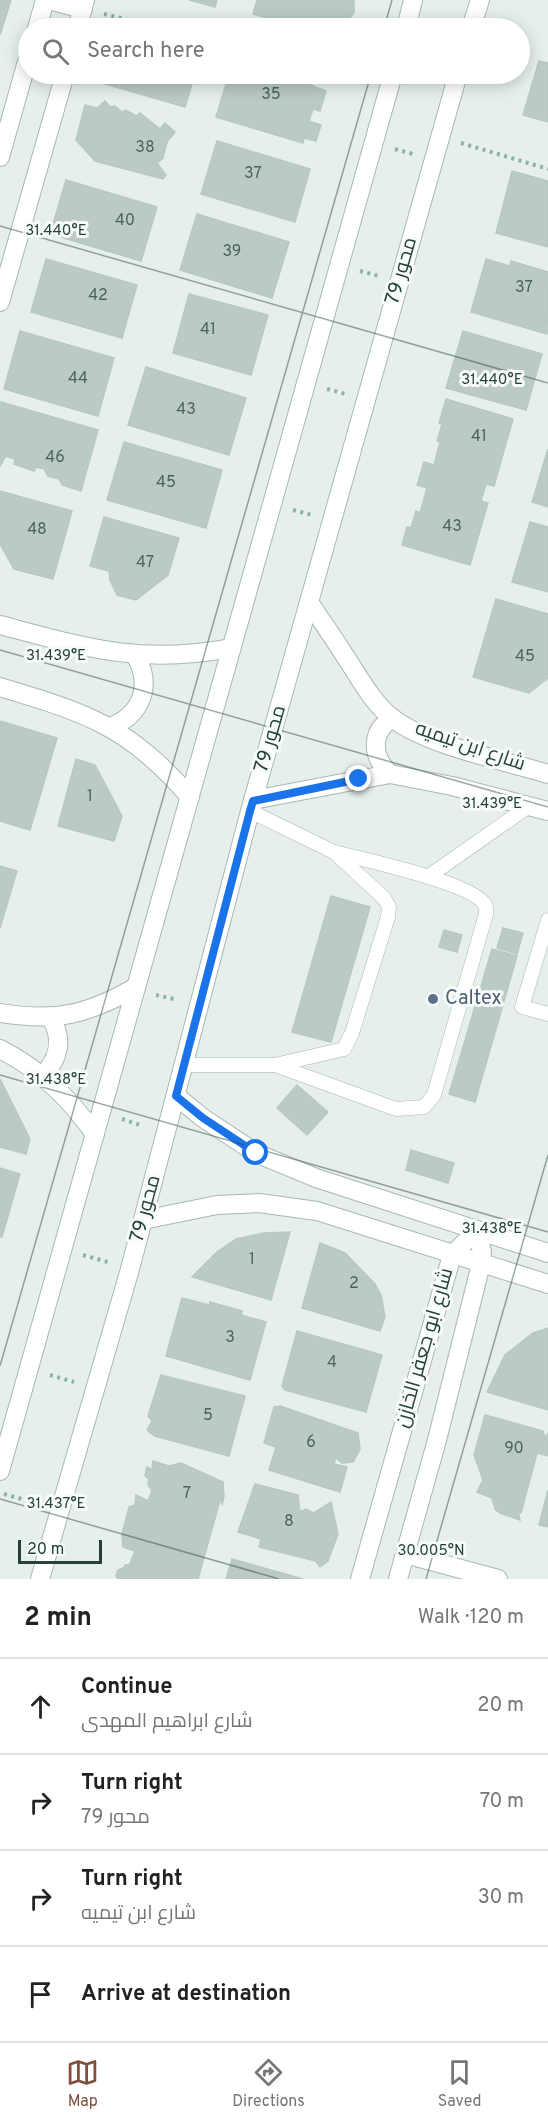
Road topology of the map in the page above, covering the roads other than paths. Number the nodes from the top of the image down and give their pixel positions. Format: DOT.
graph roads {
  1 [pos="47,0"];
  2 [pos="413,0"];
  3 [pos="480,0"];
  4 [pos="84,4"];
  5 [pos="41,18"];
  6 [pos="408,18"];
  7 [pos="474,18"];
  8 [pos="21,84"];
  9 [pos="62,84"];
  10 [pos="390,84"];
  11 [pos="455,84"];
  12 [pos="0,157"];
  13 [pos="0,302"];
  14 [pos="309,602"];
  15 [pos="0,625"];
  16 [pos="231,648"];
  17 [pos="135,656"];
  18 [pos="0,687"];
  19 [pos="393,718"];
  20 [pos="111,727"];
  21 [pos="390,774"];
  22 [pos="548,774"];
  23 [pos="190,797"];
  24 [pos="252,806"];
  25 [pos="529,806"];
  26 [pos="548,811"];
  27 [pos="334,852"];
  28 [pos="429,876"];
  29 [pos="548,920"];
  30 [pos="135,989"];
  31 [pos="0,1013"];
  32 [pos="548,1014"];
  33 [pos="51,1018"];
  34 [pos="0,1049"];
  35 [pos="183,1065"];
  36 [pos="275,1065"];
  37 [pos="43,1075"];
  38 [pos="176,1096"];
  39 [pos="95,1134"];
  40 [pos="143,1220"];
  41 [pos="477,1230"];
  42 [pos="548,1253"];
  43 [pos="452,1255"];
  44 [pos="481,1264"];
  45 [pos="548,1284"];
  46 [pos="0,1471"];
  47 [pos="405,1554"];
  48 [pos="40,1579"];
  49 [pos="360,1579"];
  50 [pos="398,1579"];
  51 [pos="498,1579"];
  1 -- 4 [label="street"];
  1 -- 5 [label="street"];
  2 -- 6 [label="street"];
  3 -- 7 [label="street"];
  8 -- 12 [label="street"];
  9 -- 13 [label="street"];
  10 -- 16 [label="street"];
  11 -- 14 [label="street, محور 79"];
  14 -- 19 [label="street, شارع ابن تيميه"];
  14 -- 24 [label="street, محور 79"];
  15 -- 17 [label="street"];
  16 -- 17 [label="street"];
  16 -- 23 [label="street"];
  17 -- 20 [label="street"];
  18 -- 20 [label="street"];
  19 -- 21 [label="street"];
  19 -- 22 [label="street, شارع ابن تيميه"];
  20 -- 23 [label="street"];
  21 -- 24 [label="street, شارع ابن تيميه"];
  21 -- 25 [label="street, شارع ابن تيميه"];
  23 -- 30 [label="street"];
  24 -- 27 [label="lane"];
  24 -- 35 [label="street, محور 79"];
  25 -- 26 [label="street, شارع ابن تيميه"];
  25 -- 28 [label="lane"];
  27 -- 28 [label="lane"];
  27 -- 36 [label="lane"];
  28 -- 36 [label="lane"];
  29 -- 32 [label="lane"];
  30 -- 33 [label="street"];
  30 -- 39 [label="street"];
  31 -- 33 [label="street"];
  33 -- 37 [label="street"];
  34 -- 37 [label="street"];
  35 -- 36 [label="lane"];
  35 -- 38 [label="street, محور 79"];
  37 -- 39 [label="street"];
  38 -- 40 [label="street, محور 79"];
  38 -- 41 [label="street"];
  39 -- 46 [label="street"];
  40 -- 43 [label="street"];
  40 -- 48 [label="street, محور 79"];
  41 -- 42 [label="street"];
  41 -- 43 [label="street, شارع ابو جعفر الخازن"];
  41 -- 44 [label="street, شارع ابو جعفر الخازن"];
  43 -- 44 [label="street"];
  43 -- 49 [label="street, شارع ابو جعفر الخازن"];
  44 -- 45 [label="street"];
  44 -- 47 [label="street, شارع ابو جعفر الخازن"];
  47 -- 50 [label="street, شارع ابو جعفر الخازن"];
  47 -- 51 [label="street"];
}
